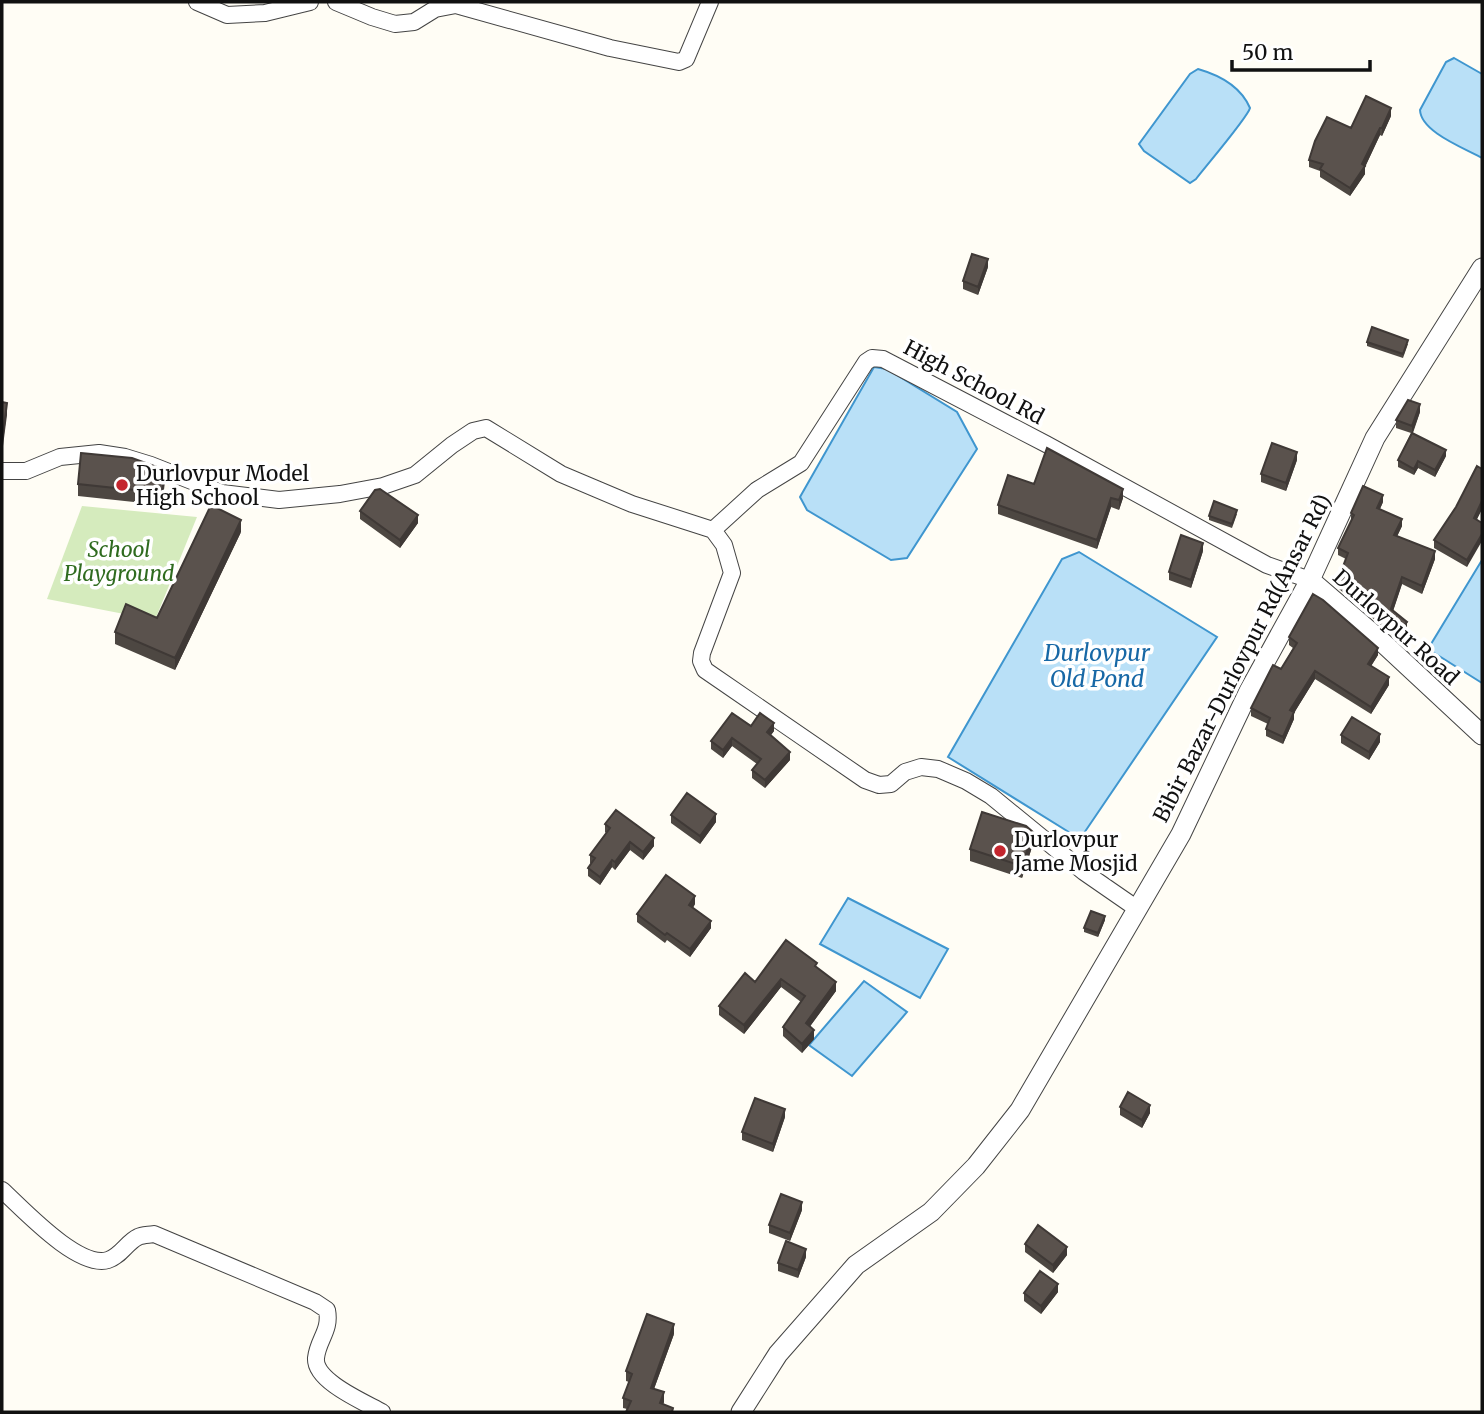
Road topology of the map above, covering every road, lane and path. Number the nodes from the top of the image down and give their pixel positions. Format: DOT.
graph roads {
  1 [pos="197,2"];
  2 [pos="310,2"];
  3 [pos="336,2"];
  4 [pos="710,2"];
  5 [pos="1482,268"];
  6 [pos="2,471"];
  7 [pos="713,530"];
  8 [pos="1310,580"];
  9 [pos="1482,736"];
  10 [pos="1136,908"];
  11 [pos="2,1191"];
  12 [pos="382,1412"];
  13 [pos="741,1412"];
  1 -- 2 [label="street"];
  3 -- 4 [label="street"];
  5 -- 8 [label="street, Bibir Bazar-Durlovpur Rd(Ansar Rd)"];
  6 -- 7 [label="street"];
  7 -- 8 [label="street, High School Rd"];
  7 -- 10 [label="street"];
  8 -- 9 [label="street, Durlovpur Road"];
  8 -- 10 [label="street, Bibir Bazar-Durlovpur Rd(Ansar Rd)"];
  10 -- 13 [label="street, Bibir Bazar-Durlovpur Rd(Ansar Rd)"];
  11 -- 12 [label="street"];
}
